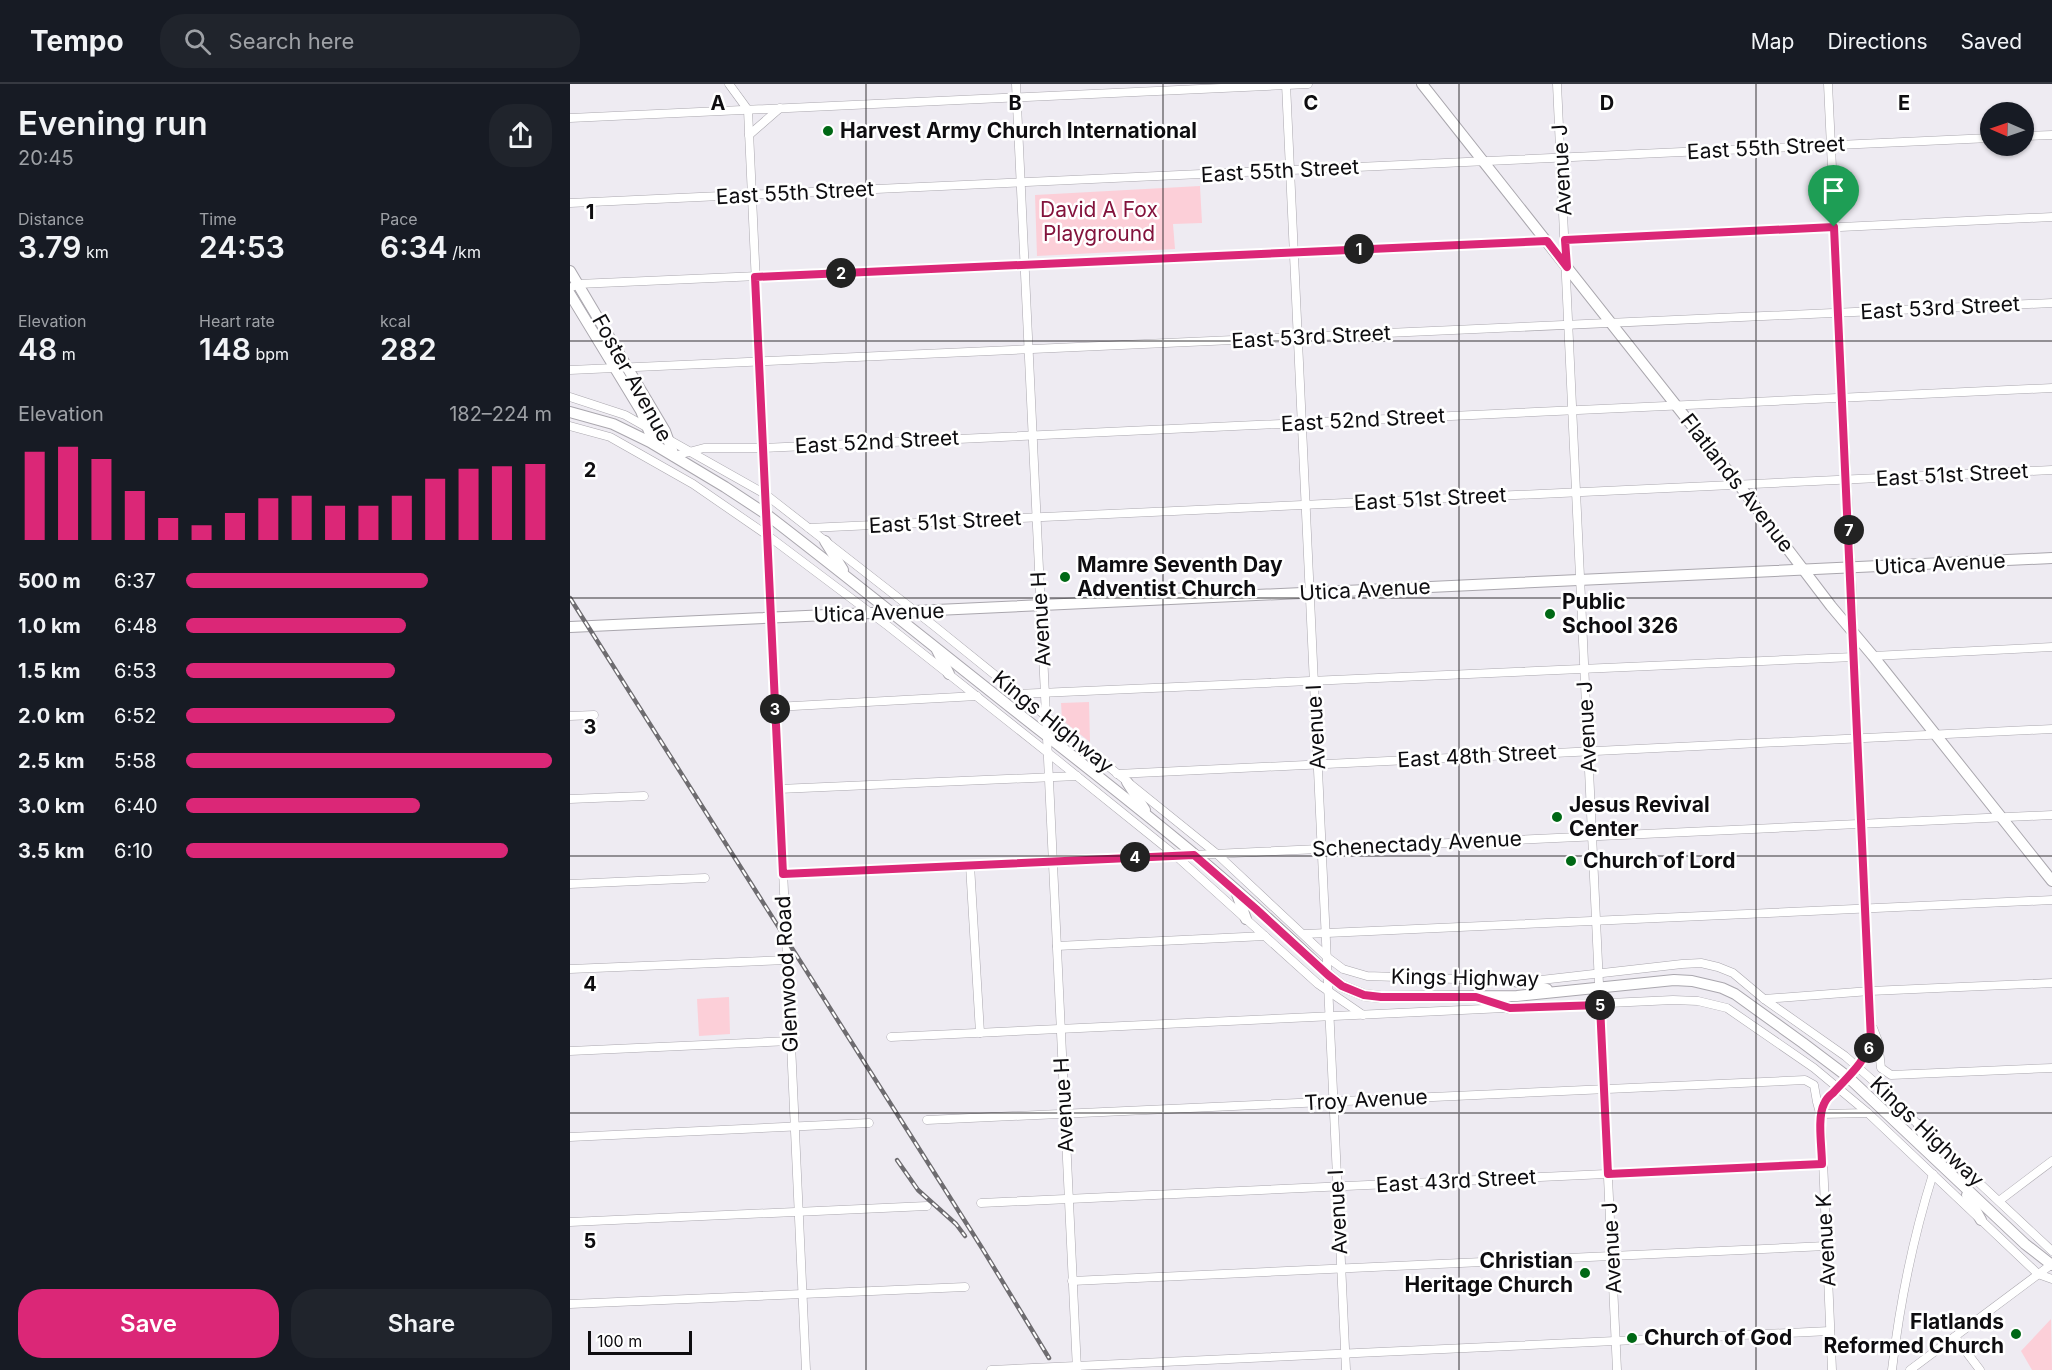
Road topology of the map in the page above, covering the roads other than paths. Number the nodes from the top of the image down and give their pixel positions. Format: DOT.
graph roads {
  1 [pos="729,84"];
  2 [pos="1016,84"];
  3 [pos="1286,84"];
  4 [pos="1308,84"];
  5 [pos="1422,84"];
  6 [pos="1557,84"];
  7 [pos="1828,84"];
  8 [pos="1017,98"];
  9 [pos="780,108"];
  10 [pos="748,110"];
  11 [pos="570,118"];
  12 [pos="749,135"];
  13 [pos="2052,135"];
  14 [pos="2034,136"];
  15 [pos="1980,138"];
  16 [pos="1831,145"];
  17 [pos="1561,158"];
  18 [pos="1483,161"];
  19 [pos="1290,170"];
  20 [pos="1021,183"];
  21 [pos="751,195"];
  22 [pos="570,203"];
  23 [pos="2052,217"];
  24 [pos="1834,227"];
  25 [pos="1565,240"];
  26 [pos="1547,241"];
  27 [pos="1294,252"];
  28 [pos="1025,265"];
  29 [pos="1567,267"];
  30 [pos="570,271"];
  31 [pos="755,277"];
  32 [pos="574,286"];
  33 [pos="570,294"];
  34 [pos="2052,303"];
  35 [pos="1839,313"];
  36 [pos="1611,323"];
  37 [pos="1569,325"];
  38 [pos="1298,337"];
  39 [pos="1029,350"];
  40 [pos="759,362"];
  41 [pos="614,368"];
  42 [pos="628,368"];
  43 [pos="570,370"];
  44 [pos="2052,388"];
  45 [pos="570,397"];
  46 [pos="1842,397"];
  47 [pos="1676,405"];
  48 [pos="1573,410"];
  49 [pos="570,412"];
  50 [pos="1302,423"];
  51 [pos="570,426"];
  52 [pos="649,428"];
  53 [pos="1033,435"];
  54 [pos="668,438"];
  55 [pos="654,444"];
  56 [pos="763,448"];
  57 [pos="690,451"];
  58 [pos="674,456"];
  59 [pos="2052,470"];
  60 [pos="1846,480"];
  61 [pos="1739,485"];
  62 [pos="1577,492"];
  63 [pos="765,494"];
  64 [pos="1306,504"];
  65 [pos="766,514"];
  66 [pos="1037,517"];
  67 [pos="809,528"];
  68 [pos="767,536"];
  69 [pos="825,541"];
  70 [pos="2052,558"];
  71 [pos="1851,568"];
  72 [pos="1805,570"];
  73 [pos="848,578"];
  74 [pos="1581,580"];
  75 [pos="1310,593"];
  76 [pos="1041,606"];
  77 [pos="915,611"];
  78 [pos="893,612"];
  79 [pos="871,614"];
  80 [pos="771,618"];
  81 [pos="570,627"];
  82 [pos="1853,633"];
  83 [pos="936,647"];
  84 [pos="2052,647"];
  85 [pos="1873,656"];
  86 [pos="1854,657"];
  87 [pos="1585,669"];
  88 [pos="949,674"];
  89 [pos="1314,681"];
  90 [pos="1045,693"];
  91 [pos="1017,694"];
  92 [pos="977,696"];
  93 [pos="775,707"];
  94 [pos="594,715"];
  95 [pos="570,716"];
  96 [pos="1046,717"];
  97 [pos="2052,729"];
  98 [pos="1047,735"];
  99 [pos="1937,735"];
  100 [pos="1858,738"];
  101 [pos="1588,751"];
  102 [pos="1048,753"];
  103 [pos="1318,764"];
  104 [pos="1117,774"];
  105 [pos="1077,776"];
  106 [pos="1049,777"];
  107 [pos="1127,782"];
  108 [pos="779,789"];
  109 [pos="644,796"];
  110 [pos="570,799"];
  111 [pos="2052,815"];
  112 [pos="2002,817"];
  113 [pos="1150,818"];
  114 [pos="1862,824"];
  115 [pos="1593,836"];
  116 [pos="1322,849"];
  117 [pos="1217,854"];
  118 [pos="1175,855"];
  119 [pos="1194,855"];
  120 [pos="1053,861"];
  121 [pos="970,865"];
  122 [pos="783,874"];
  123 [pos="705,878"];
  124 [pos="2052,881"];
  125 [pos="570,884"];
  126 [pos="1236,891"];
  127 [pos="2052,900"];
  128 [pos="1866,909"];
  129 [pos="1246,919"];
  130 [pos="1596,921"];
  131 [pos="1326,933"];
  132 [pos="1305,934"];
  133 [pos="1265,936"];
  134 [pos="1057,946"];
  135 [pos="1327,957"];
  136 [pos="786,960"];
  137 [pos="570,969"];
  138 [pos="1599,973"];
  139 [pos="1328,975"];
  140 [pos="1514,981"];
  141 [pos="2052,983"];
  142 [pos="1599,987"];
  143 [pos="1556,991"];
  144 [pos="1870,991"];
  145 [pos="1328,992"];
  146 [pos="1476,997"];
  147 [pos="1764,999"];
  148 [pos="1600,1005"];
  149 [pos="1510,1008"];
  150 [pos="1364,1015"];
  151 [pos="1329,1017"];
  152 [pos="1871,1020"];
  153 [pos="1060,1028"];
  154 [pos="980,1033"];
  155 [pos="891,1037"];
  156 [pos="790,1041"];
  157 [pos="570,1051"];
  158 [pos="1814,1068"];
  159 [pos="1858,1068"];
  160 [pos="2052,1068"];
  161 [pos="1848,1077"];
  162 [pos="1805,1080"];
  163 [pos="1838,1086"];
  164 [pos="1604,1089"];
  165 [pos="1333,1101"];
  166 [pos="1868,1113"];
  167 [pos="1064,1114"];
  168 [pos="1821,1114"];
  169 [pos="927,1120"];
  170 [pos="869,1123"];
  171 [pos="1919,1125"];
  172 [pos="794,1126"];
  173 [pos="570,1137"];
  174 [pos="1932,1156"];
  175 [pos="2052,1161"];
  176 [pos="1822,1164"];
  177 [pos="1608,1174"];
  178 [pos="1933,1174"];
  179 [pos="1960,1184"];
  180 [pos="1337,1187"];
  181 [pos="1068,1199"];
  182 [pos="1998,1201"];
  183 [pos="981,1203"];
  184 [pos="927,1206"];
  185 [pos="798,1211"];
  186 [pos="1981,1220"];
  187 [pos="570,1222"];
  188 [pos="1826,1246"];
  189 [pos="2052,1251"];
  190 [pos="1612,1256"];
  191 [pos="2052,1264"];
  192 [pos="1341,1268"];
  193 [pos="2038,1274"];
  194 [pos="2052,1279"];
  195 [pos="1072,1281"];
  196 [pos="965,1287"];
  197 [pos="802,1293"];
  198 [pos="570,1304"];
  199 [pos="1830,1331"];
  200 [pos="1955,1337"];
  201 [pos="1616,1341"];
  202 [pos="1345,1354"];
  203 [pos="1105,1365"];
  204 [pos="1077,1368"];
  205 [pos="806,1370"];
  206 [pos="991,1370"];
  207 [pos="1097,1370"];
  208 [pos="1346,1370"];
  209 [pos="1617,1370"];
  210 [pos="1832,1370"];
  211 [pos="1892,1370"];
  212 [pos="1910,1370"];
  213 [pos="1980,1370"];
  1 -- 10 [label="street"];
  2 -- 8 [label="street, Avenue H"];
  3 -- 4 [label="street"];
  3 -- 8 [label="street"];
  3 -- 19 [label="street, Avenue I"];
  5 -- 18 [label="main road, Flatlands Avenue"];
  6 -- 17 [label="street, Avenue J"];
  7 -- 16 [label="street"];
  8 -- 9 [label="street"];
  8 -- 20 [label="street, Avenue H"];
  9 -- 10 [label="street"];
  9 -- 12 [label="street"];
  10 -- 11 [label="street"];
  10 -- 12 [label="street, Glenwood Road"];
  12 -- 21 [label="street, Glenwood Road"];
  13 -- 14 [label="street"];
  15 -- 16 [label="street, East 55th Street"];
  16 -- 17 [label="street, East 55th Street"];
  16 -- 24 [label="street"];
  17 -- 18 [label="street, East 55th Street"];
  17 -- 25 [label="street, Avenue J"];
  18 -- 19 [label="street, East 55th Street"];
  18 -- 26 [label="main road, Flatlands Avenue"];
  19 -- 20 [label="street, East 55th Street"];
  19 -- 27 [label="street, Avenue I"];
  20 -- 21 [label="street, East 55th Street"];
  20 -- 28 [label="street, Avenue H"];
  21 -- 22 [label="street, East 55th Street"];
  21 -- 31 [label="street, Glenwood Road"];
  23 -- 24 [label="street"];
  24 -- 25 [label="street"];
  24 -- 35 [label="street"];
  25 -- 29 [label="street, Avenue J"];
  26 -- 27 [label="street"];
  26 -- 29 [label="main road, Flatlands Avenue"];
  27 -- 28 [label="street"];
  27 -- 38 [label="street, Avenue I"];
  28 -- 31 [label="street"];
  28 -- 39 [label="street, Avenue H"];
  29 -- 36 [label="main road, Flatlands Avenue"];
  29 -- 37 [label="street, Avenue J"];
  30 -- 32 [label="main road, Foster Avenue"];
  31 -- 32 [label="street"];
  31 -- 40 [label="street, Glenwood Road"];
  32 -- 42 [label="main road, Foster Avenue"];
  33 -- 41 [label="main road, Foster Avenue"];
  34 -- 35 [label="street, East 53rd Street"];
  35 -- 36 [label="street, East 53rd Street"];
  35 -- 46 [label="street"];
  36 -- 37 [label="street, East 53rd Street"];
  36 -- 47 [label="main road, Flatlands Avenue"];
  37 -- 38 [label="street, East 53rd Street"];
  37 -- 48 [label="street, Avenue J"];
  38 -- 39 [label="street, East 53rd Street"];
  38 -- 50 [label="street, Avenue I"];
  39 -- 40 [label="street, East 53rd Street"];
  39 -- 53 [label="street, Avenue H"];
  40 -- 42 [label="street, East 53rd Street"];
  40 -- 56 [label="street, Glenwood Road"];
  41 -- 42 [label="street, East 53rd Street"];
  41 -- 43 [label="street, East 53rd Street"];
  41 -- 52 [label="main road, Foster Avenue"];
  42 -- 54 [label="main road, Foster Avenue"];
  44 -- 46 [label="street, East 52nd Street"];
  45 -- 52 [label="street, Kings Highway"];
  46 -- 47 [label="street, East 52nd Street"];
  46 -- 60 [label="street"];
  47 -- 48 [label="street, East 52nd Street"];
  47 -- 61 [label="main road, Flatlands Avenue"];
  48 -- 50 [label="street, East 52nd Street"];
  48 -- 62 [label="street, Avenue J"];
  49 -- 55 [label="main road, Kings Highway"];
  50 -- 53 [label="street, East 52nd Street"];
  50 -- 64 [label="street, Avenue I"];
  51 -- 68 [label="street, Kings Highway"];
  52 -- 54 [label="street, Kings Highway"];
  52 -- 55 [label="main road, Foster Avenue"];
  53 -- 56 [label="street, East 52nd Street"];
  53 -- 66 [label="street, Avenue H"];
  54 -- 57 [label="street, Kings Highway"];
  54 -- 58 [label="main road, Foster Avenue"];
  55 -- 58 [label="main road, Kings Highway"];
  56 -- 57 [label="street, East 52nd Street"];
  56 -- 63 [label="street, Glenwood Road"];
  57 -- 58 [label="street, East 52nd Street"];
  57 -- 63 [label="street, Kings Highway"];
  58 -- 65 [label="main road, Kings Highway"];
  59 -- 60 [label="street, East 51st Street"];
  60 -- 61 [label="street, East 51st Street"];
  60 -- 71 [label="street"];
  61 -- 62 [label="street, East 51st Street"];
  61 -- 72 [label="main road, Flatlands Avenue"];
  62 -- 64 [label="street, East 51st Street"];
  62 -- 74 [label="street, Avenue J"];
  63 -- 65 [label="street, Glenwood Road"];
  63 -- 67 [label="street, Kings Highway"];
  64 -- 66 [label="street, East 51st Street"];
  64 -- 75 [label="street, Avenue I"];
  65 -- 68 [label="street, Glenwood Road"];
  65 -- 73 [label="main road, Kings Highway"];
  66 -- 67 [label="street, East 51st Street"];
  66 -- 76 [label="street, Avenue H"];
  67 -- 69 [label="street, Kings Highway"];
  68 -- 79 [label="street, Kings Highway"];
  68 -- 80 [label="street, Glenwood Road"];
  69 -- 73 [label="main road"];
  69 -- 77 [label="street, Kings Highway"];
  70 -- 71 [label="main road, Utica Avenue"];
  71 -- 72 [label="main road, Utica Avenue"];
  71 -- 82 [label="street"];
  72 -- 74 [label="main road, Utica Avenue"];
  72 -- 82 [label="main road, Flatlands Avenue"];
  73 -- 78 [label="main road, Kings Highway"];
  74 -- 75 [label="main road, Utica Avenue"];
  74 -- 87 [label="street, Avenue J"];
  75 -- 76 [label="main road, Utica Avenue"];
  75 -- 89 [label="street, Avenue I"];
  76 -- 77 [label="main road, Utica Avenue"];
  76 -- 90 [label="street, Avenue H"];
  77 -- 78 [label="main road, Utica Avenue"];
  77 -- 91 [label="street, Kings Highway"];
  78 -- 79 [label="main road, Utica Avenue"];
  78 -- 83 [label="main road, Kings Highway"];
  79 -- 80 [label="main road, Utica Avenue"];
  79 -- 88 [label="street, Kings Highway"];
  80 -- 81 [label="main road, Utica Avenue"];
  80 -- 93 [label="street, Glenwood Road"];
  82 -- 85 [label="main road, Flatlands Avenue"];
  82 -- 86 [label="street"];
  83 -- 88 [label="main road"];
  83 -- 98 [label="main road, Kings Highway"];
  84 -- 85 [label="street"];
  85 -- 99 [label="main road, Flatlands Avenue"];
  86 -- 87 [label="street"];
  86 -- 100 [label="street"];
  87 -- 89 [label="street"];
  87 -- 101 [label="street, Avenue J"];
  88 -- 92 [label="street, Kings Highway"];
  89 -- 90 [label="street"];
  89 -- 103 [label="street, Avenue I"];
  90 -- 91 [label="street"];
  90 -- 96 [label="street, Avenue H"];
  91 -- 96 [label="street, Kings Highway"];
  92 -- 93 [label="street"];
  92 -- 102 [label="street, Kings Highway"];
  93 -- 108 [label="street, Glenwood Road"];
  94 -- 95 [label="street"];
  96 -- 98 [label="street, Avenue H"];
  96 -- 104 [label="street, Kings Highway"];
  97 -- 99 [label="street, East 48th Street"];
  98 -- 102 [label="street, Avenue H"];
  98 -- 113 [label="main road, Kings Highway"];
  99 -- 100 [label="street, East 48th Street"];
  99 -- 112 [label="main road, Flatlands Avenue"];
  100 -- 101 [label="street, East 48th Street"];
  100 -- 114 [label="street"];
  101 -- 103 [label="street, East 48th Street"];
  101 -- 115 [label="street, Avenue J"];
  102 -- 105 [label="street, Kings Highway"];
  102 -- 106 [label="street, Avenue H"];
  103 -- 104 [label="street, East 48th Street"];
  103 -- 116 [label="street, Avenue I"];
  104 -- 107 [label="street, Kings Highway"];
  105 -- 106 [label="street"];
  105 -- 118 [label="street, Kings Highway"];
  106 -- 108 [label="street"];
  106 -- 120 [label="street, Avenue H"];
  107 -- 113 [label="main road"];
  107 -- 117 [label="street, Kings Highway"];
  108 -- 122 [label="street, Glenwood Road"];
  109 -- 110 [label="street"];
  111 -- 112 [label="street, Schenectady Avenue"];
  112 -- 114 [label="street, Schenectady Avenue"];
  112 -- 124 [label="main road, Flatlands Avenue"];
  113 -- 119 [label="main road, Kings Highway"];
  114 -- 115 [label="street, Schenectady Avenue"];
  114 -- 128 [label="street"];
  115 -- 116 [label="street, Schenectady Avenue"];
  115 -- 130 [label="street, Avenue J"];
  116 -- 117 [label="street, Schenectady Avenue"];
  116 -- 131 [label="street, Avenue I"];
  117 -- 119 [label="street, Schenectady Avenue"];
  117 -- 132 [label="street, Kings Highway"];
  118 -- 119 [label="street, Schenectady Avenue"];
  118 -- 120 [label="street, Schenectady Avenue"];
  118 -- 129 [label="street, Kings Highway"];
  119 -- 126 [label="main road, Kings Highway"];
  120 -- 121 [label="street, Schenectady Avenue"];
  120 -- 134 [label="street, Avenue H"];
  121 -- 122 [label="street, Schenectady Avenue"];
  121 -- 154 [label="street"];
  122 -- 136 [label="street, Glenwood Road"];
  123 -- 125 [label="street"];
  126 -- 129 [label="main road"];
  126 -- 139 [label="main road, Kings Highway"];
  127 -- 128 [label="street"];
  128 -- 130 [label="street"];
  128 -- 144 [label="street"];
  129 -- 133 [label="street, Kings Highway"];
  130 -- 131 [label="street"];
  130 -- 138 [label="street, Avenue J"];
  131 -- 132 [label="street"];
  131 -- 135 [label="street, Avenue I"];
  132 -- 135 [label="street, Kings Highway"];
  133 -- 134 [label="street"];
  133 -- 145 [label="street, Kings Highway"];
  134 -- 153 [label="street, Avenue H"];
  135 -- 139 [label="street, Avenue I"];
  135 -- 140 [label="street, Kings Highway"];
  136 -- 137 [label="street"];
  136 -- 156 [label="street, Glenwood Road"];
  138 -- 140 [label="street, Kings Highway"];
  138 -- 142 [label="street, Avenue J"];
  138 -- 147 [label="street, Kings Highway"];
  139 -- 145 [label="street, Avenue I"];
  139 -- 146 [label="main road, Kings Highway"];
  140 -- 143 [label="main road"];
  141 -- 144 [label="street"];
  142 -- 143 [label="main road, Kings Highway"];
  142 -- 148 [label="street, Avenue J"];
  142 -- 161 [label="main road, Kings Highway"];
  143 -- 146 [label="main road, Kings Highway"];
  144 -- 147 [label="street"];
  144 -- 152 [label="street"];
  145 -- 150 [label="street, Kings Highway"];
  145 -- 151 [label="street, Avenue I"];
  146 -- 149 [label="main road"];
  147 -- 159 [label="street, Kings Highway"];
  148 -- 149 [label="street, Kings Highway"];
  148 -- 158 [label="street, Kings Highway"];
  148 -- 164 [label="street, Avenue J"];
  149 -- 150 [label="street, Kings Highway"];
  150 -- 151 [label="street"];
  151 -- 153 [label="street"];
  151 -- 165 [label="street, Avenue I"];
  152 -- 159 [label="street"];
  152 -- 160 [label="street"];
  153 -- 154 [label="street"];
  153 -- 167 [label="street, Avenue H"];
  154 -- 155 [label="street"];
  156 -- 157 [label="street"];
  156 -- 172 [label="street, Glenwood Road"];
  158 -- 162 [label="street"];
  158 -- 163 [label="street, Kings Highway"];
  159 -- 161 [label="street"];
  159 -- 171 [label="street, Kings Highway"];
  161 -- 163 [label="street"];
  161 -- 174 [label="main road, Kings Highway"];
  162 -- 164 [label="street, Troy Avenue"];
  162 -- 168 [label="street, Avenue K"];
  163 -- 166 [label="street, Kings Highway"];
  163 -- 168 [label="street"];
  164 -- 165 [label="street, Troy Avenue"];
  164 -- 177 [label="street, Avenue J"];
  165 -- 167 [label="street, Troy Avenue"];
  165 -- 180 [label="street, Avenue I"];
  166 -- 168 [label="street"];
  166 -- 178 [label="street, Kings Highway"];
  167 -- 169 [label="street, Troy Avenue"];
  167 -- 181 [label="street, Avenue H"];
  168 -- 176 [label="street, Avenue K"];
  170 -- 172 [label="street"];
  171 -- 174 [label="main road"];
  171 -- 182 [label="street, Kings Highway"];
  172 -- 173 [label="street"];
  172 -- 185 [label="street, Glenwood Road"];
  174 -- 179 [label="main road, Kings Highway"];
  175 -- 182 [label="street"];
  176 -- 177 [label="street, East 43rd Street"];
  176 -- 188 [label="street, Avenue K"];
  177 -- 180 [label="street, East 43rd Street"];
  177 -- 190 [label="street, Avenue J"];
  178 -- 186 [label="street, Kings Highway"];
  178 -- 211 [label="street"];
  179 -- 186 [label="main road"];
  179 -- 191 [label="main road, Kings Highway"];
  180 -- 181 [label="street, East 43rd Street"];
  180 -- 192 [label="street, Avenue I"];
  181 -- 183 [label="street, East 43rd Street"];
  181 -- 195 [label="street, Avenue H"];
  182 -- 189 [label="street, Kings Highway"];
  184 -- 185 [label="street"];
  185 -- 187 [label="street"];
  185 -- 197 [label="street, Glenwood Road"];
  186 -- 193 [label="street, Kings Highway"];
  188 -- 190 [label="street"];
  188 -- 199 [label="street, Avenue K"];
  190 -- 192 [label="street"];
  190 -- 201 [label="street, Avenue J"];
  191 -- 193 [label="street"];
  192 -- 195 [label="street"];
  192 -- 202 [label="street, Avenue I"];
  193 -- 194 [label="street, Kings Highway"];
  193 -- 200 [label="street"];
  195 -- 204 [label="street, Avenue H"];
  196 -- 197 [label="street"];
  197 -- 198 [label="street"];
  197 -- 205 [label="street, Glenwood Road"];
  199 -- 201 [label="street"];
  199 -- 210 [label="street, Avenue K"];
  200 -- 212 [label="street"];
  200 -- 213 [label="street"];
  201 -- 202 [label="street"];
  201 -- 209 [label="street, Avenue J"];
  202 -- 203 [label="street"];
  202 -- 208 [label="street, Avenue I"];
  203 -- 204 [label="street"];
  203 -- 207 [label="street"];
  204 -- 206 [label="street"];
}
